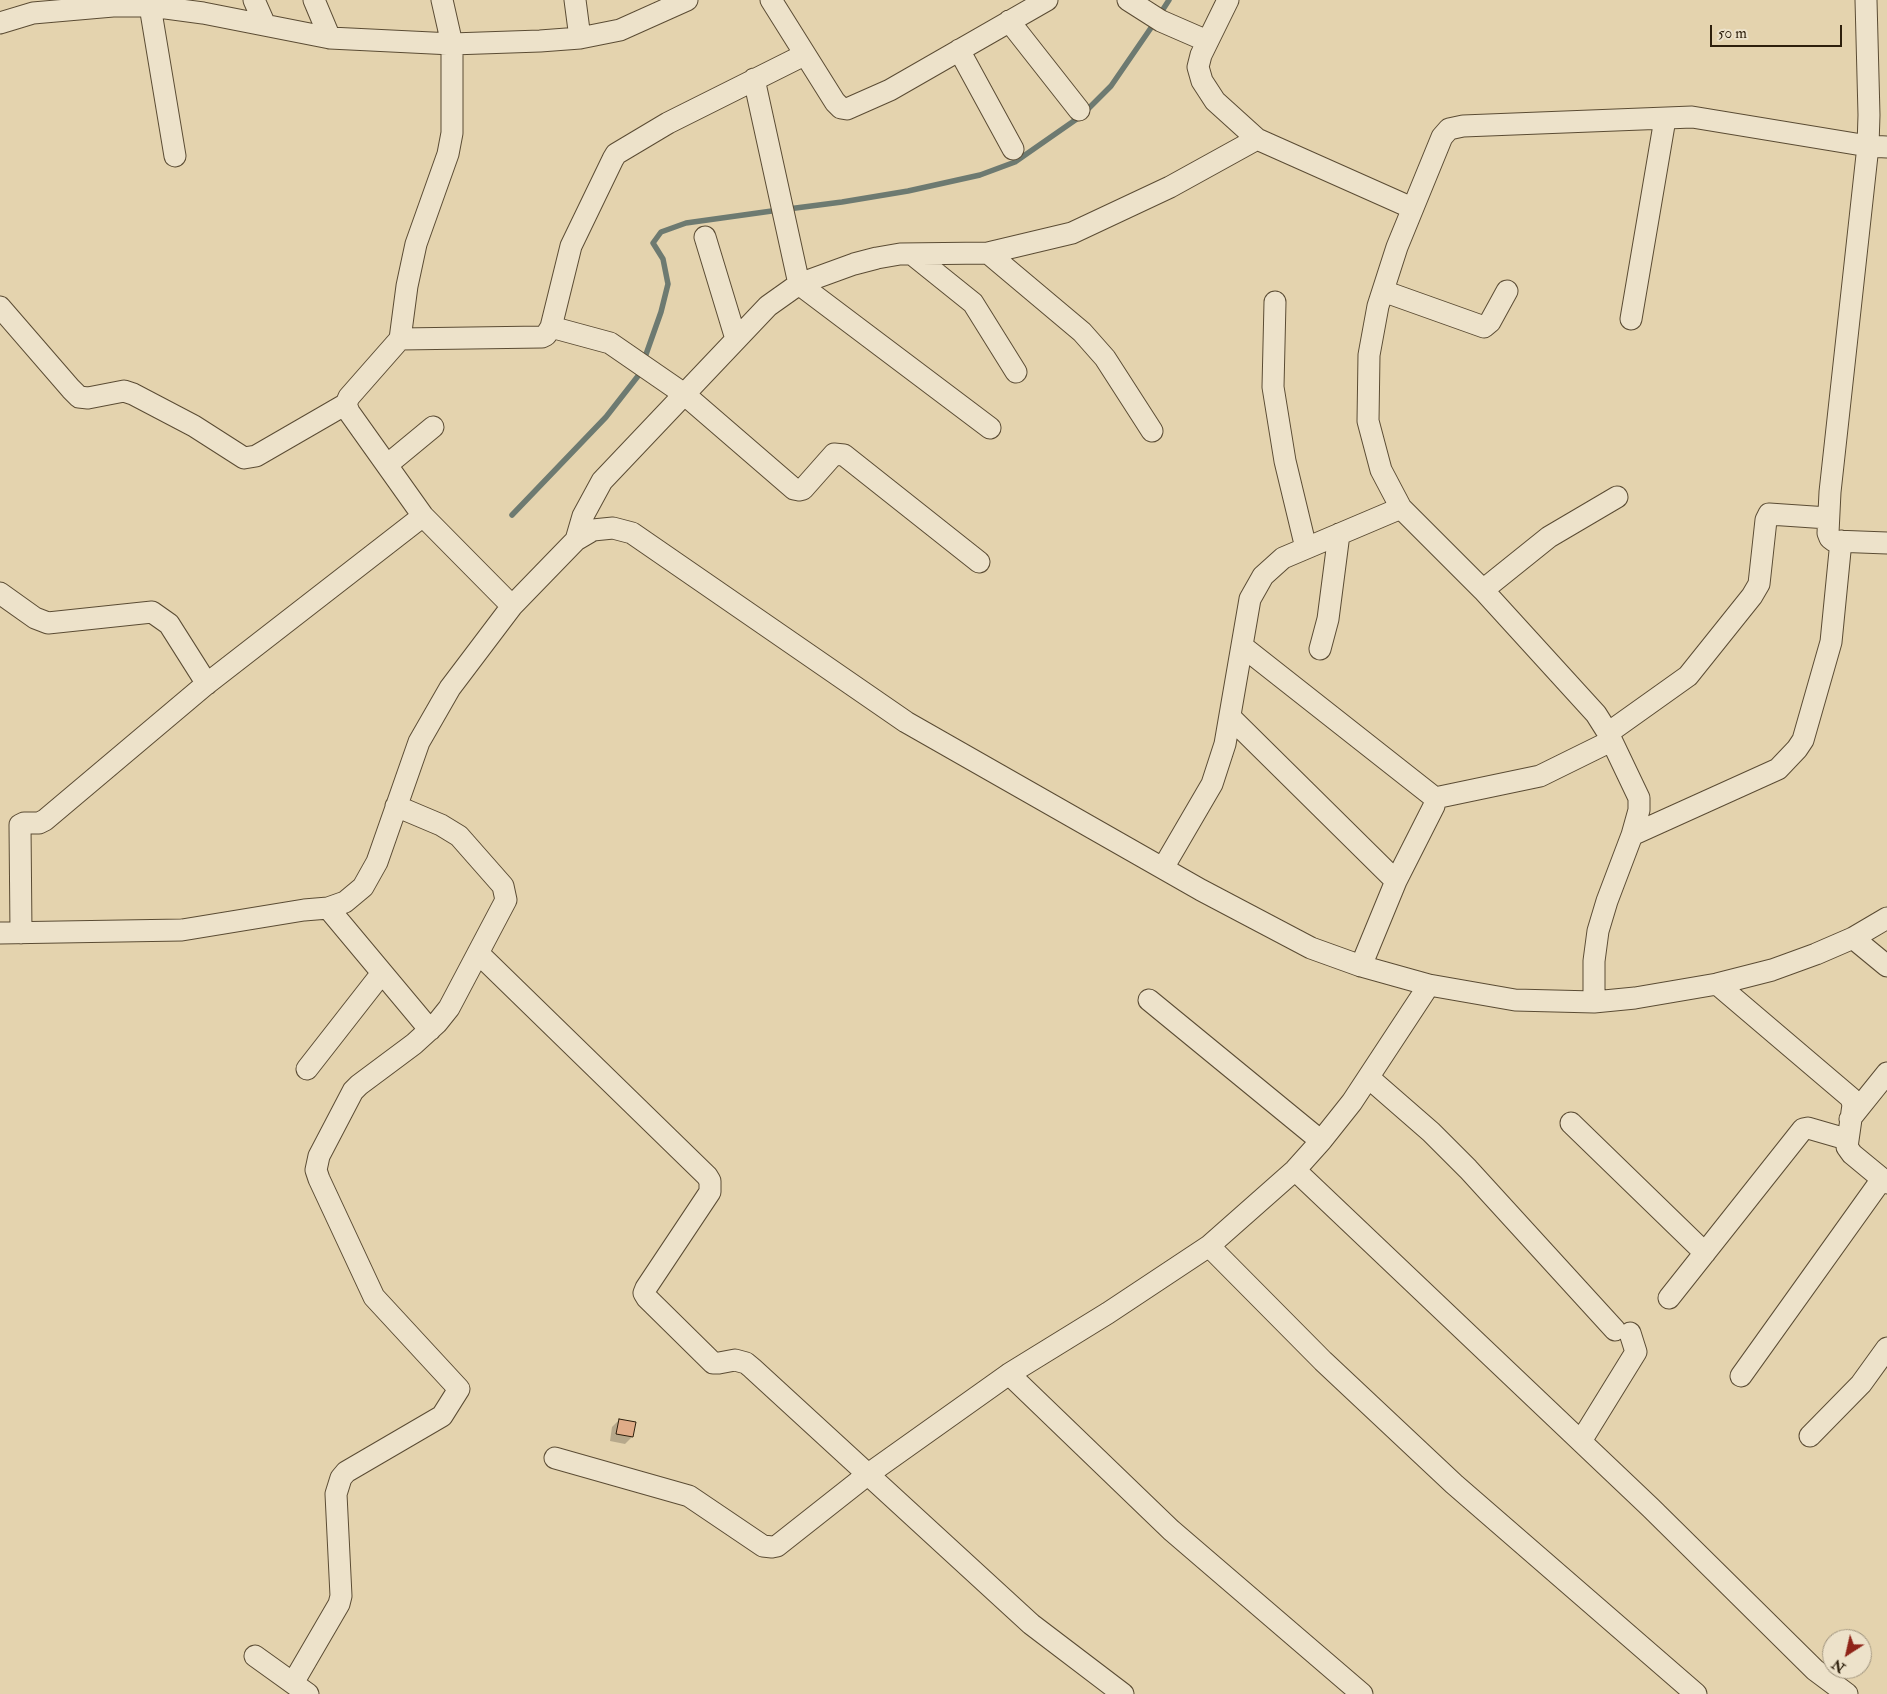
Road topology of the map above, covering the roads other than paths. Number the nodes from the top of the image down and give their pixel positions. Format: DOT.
graph roads {
  1 [pos="254,0"];
  2 [pos="314,0"];
  3 [pos="442,0"];
  4 [pos="575,0"];
  5 [pos="687,0"];
  6 [pos="771,0"];
  7 [pos="1047,0"];
  8 [pos="1128,0"];
  9 [pos="1228,0"];
  10 [pos="1866,0"];
  11 [pos="150,3"];
  12 [pos="31,7"];
  13 [pos="1009,21"];
  14 [pos="0,23"];
  15 [pos="265,25"];
  16 [pos="330,38"];
  17 [pos="580,38"];
  18 [pos="1207,40"];
  19 [pos="452,44"];
  20 [pos="960,50"];
  21 [pos="804,55"];
  22 [pos="754,80"];
  23 [pos="1079,110"];
  24 [pos="1665,119"];
  25 [pos="1257,139"];
  26 [pos="1877,147"];
  27 [pos="1013,149"];
  28 [pos="175,156"];
  29 [pos="1412,208"];
  30 [pos="705,237"];
  31 [pos="988,253"];
  32 [pos="912,254"];
  33 [pos="799,284"];
  34 [pos="1383,291"];
  35 [pos="1507,291"];
  36 [pos="1275,302"];
  37 [pos="0,307"];
  38 [pos="1631,319"];
  39 [pos="551,327"];
  40 [pos="400,339"];
  41 [pos="736,340"];
  42 [pos="1016,372"];
  43 [pos="684,394"];
  44 [pos="346,404"];
  45 [pos="434,427"];
  46 [pos="990,428"];
  47 [pos="1152,431"];
  48 [pos="387,466"];
  49 [pos="1616,497"];
  50 [pos="1401,508"];
  51 [pos="423,516"];
  52 [pos="1828,518"];
  53 [pos="1339,534"];
  54 [pos="576,540"];
  55 [pos="1841,541"];
  56 [pos="1887,543"];
  57 [pos="1306,548"];
  58 [pos="979,562"];
  59 [pos="1483,590"];
  60 [pos="0,593"];
  61 [pos="512,606"];
  62 [pos="1242,646"];
  63 [pos="1320,648"];
  64 [pos="207,684"];
  65 [pos="1230,717"];
  66 [pos="1610,737"];
  67 [pos="1435,798"];
  68 [pos="396,806"];
  69 [pos="1632,835"];
  70 [pos="1163,868"];
  71 [pos="1396,881"];
  72 [pos="328,908"];
  73 [pos="1887,918"];
  74 [pos="10,933"];
  75 [pos="1853,938"];
  76 [pos="478,953"];
  77 [pos="1361,966"];
  78 [pos="1887,966"];
  79 [pos="382,974"];
  80 [pos="1429,984"];
  81 [pos="1716,984"];
  82 [pos="1149,1000"];
  83 [pos="1594,1002"];
  84 [pos="430,1030"];
  85 [pos="307,1069"];
  86 [pos="1887,1073"];
  87 [pos="1369,1078"];
  88 [pos="1571,1123"];
  89 [pos="1848,1129"];
  90 [pos="1321,1141"];
  91 [pos="1295,1170"];
  92 [pos="1885,1181"];
  93 [pos="1209,1246"];
  94 [pos="1705,1253"];
  95 [pos="1669,1298"];
  96 [pos="1887,1348"];
  97 [pos="1009,1374"];
  98 [pos="1741,1376"];
  99 [pos="1810,1436"];
  100 [pos="1581,1441"];
  101 [pos="555,1458"];
  102 [pos="868,1475"];
  103 [pos="255,1656"];
  104 [pos="301,1689"];
  105 [pos="1124,1694"];
  106 [pos="1362,1694"];
  107 [pos="1696,1694"];
  108 [pos="1847,1694"];
  1 -- 15 [label="street"];
  2 -- 16 [label="street"];
  3 -- 19 [label="street"];
  4 -- 17 [label="street"];
  5 -- 17 [label="street"];
  6 -- 21 [label="street"];
  7 -- 13 [label="street"];
  8 -- 18 [label="street"];
  9 -- 18 [label="street"];
  10 -- 26 [label="street"];
  11 -- 12 [label="street"];
  11 -- 15 [label="street"];
  11 -- 28 [label="street"];
  12 -- 14 [label="street"];
  13 -- 20 [label="street"];
  13 -- 23 [label="street"];
  15 -- 16 [label="street"];
  16 -- 19 [label="street"];
  17 -- 19 [label="street"];
  18 -- 25 [label="street"];
  19 -- 40 [label="street"];
  20 -- 21 [label="street"];
  20 -- 27 [label="street"];
  21 -- 22 [label="street"];
  22 -- 33 [label="street"];
  22 -- 39 [label="street"];
  24 -- 26 [label="street"];
  24 -- 29 [label="street"];
  24 -- 38 [label="street"];
  25 -- 29 [label="street"];
  25 -- 31 [label="street"];
  26 -- 52 [label="street"];
  29 -- 34 [label="street"];
  30 -- 41 [label="street"];
  31 -- 32 [label="street"];
  31 -- 47 [label="street"];
  32 -- 33 [label="street"];
  32 -- 42 [label="street"];
  33 -- 41 [label="street"];
  33 -- 46 [label="street"];
  34 -- 35 [label="street"];
  34 -- 50 [label="street"];
  36 -- 57 [label="street"];
  37 -- 44 [label="street"];
  39 -- 40 [label="street"];
  39 -- 43 [label="street"];
  40 -- 44 [label="street"];
  41 -- 43 [label="street"];
  43 -- 54 [label="street"];
  43 -- 58 [label="street"];
  44 -- 48 [label="street"];
  45 -- 48 [label="street"];
  48 -- 51 [label="street"];
  49 -- 59 [label="street"];
  50 -- 53 [label="street"];
  50 -- 59 [label="street"];
  51 -- 61 [label="street"];
  51 -- 64 [label="street"];
  52 -- 55 [label="street"];
  52 -- 66 [label="street"];
  53 -- 57 [label="street"];
  53 -- 63 [label="street"];
  54 -- 61 [label="street"];
  54 -- 70 [label="street"];
  55 -- 56 [label="street"];
  55 -- 69 [label="street"];
  57 -- 62 [label="street"];
  59 -- 66 [label="street"];
  60 -- 64 [label="street"];
  61 -- 68 [label="street"];
  62 -- 65 [label="street"];
  62 -- 67 [label="street"];
  64 -- 74 [label="street"];
  65 -- 70 [label="street"];
  65 -- 71 [label="street"];
  66 -- 67 [label="street"];
  66 -- 69 [label="street"];
  67 -- 71 [label="street"];
  68 -- 72 [label="street"];
  68 -- 76 [label="street"];
  69 -- 83 [label="street"];
  70 -- 77 [label="street"];
  71 -- 77 [label="street"];
  72 -- 74 [label="street"];
  72 -- 79 [label="street"];
  73 -- 75 [label="street"];
  75 -- 78 [label="street"];
  75 -- 81 [label="street"];
  76 -- 84 [label="street"];
  76 -- 102 [label="street"];
  77 -- 80 [label="street"];
  79 -- 84 [label="street"];
  79 -- 85 [label="street"];
  80 -- 83 [label="street"];
  80 -- 87 [label="street"];
  81 -- 83 [label="street"];
  81 -- 89 [label="street"];
  82 -- 90 [label="street"];
  84 -- 104 [label="street"];
  86 -- 89 [label="street"];
  87 -- 90 [label="street"];
  87 -- 100 [label="street"];
  88 -- 94 [label="street"];
  89 -- 92 [label="street"];
  89 -- 94 [label="street"];
  90 -- 91 [label="street"];
  91 -- 93 [label="street"];
  91 -- 100 [label="street"];
  92 -- 98 [label="street"];
  93 -- 97 [label="street"];
  93 -- 107 [label="street"];
  94 -- 95 [label="street"];
  96 -- 99 [label="street"];
  97 -- 102 [label="street"];
  97 -- 106 [label="street"];
  100 -- 108 [label="street"];
  101 -- 102 [label="street"];
  102 -- 105 [label="street"];
  103 -- 104 [label="street"];
}
